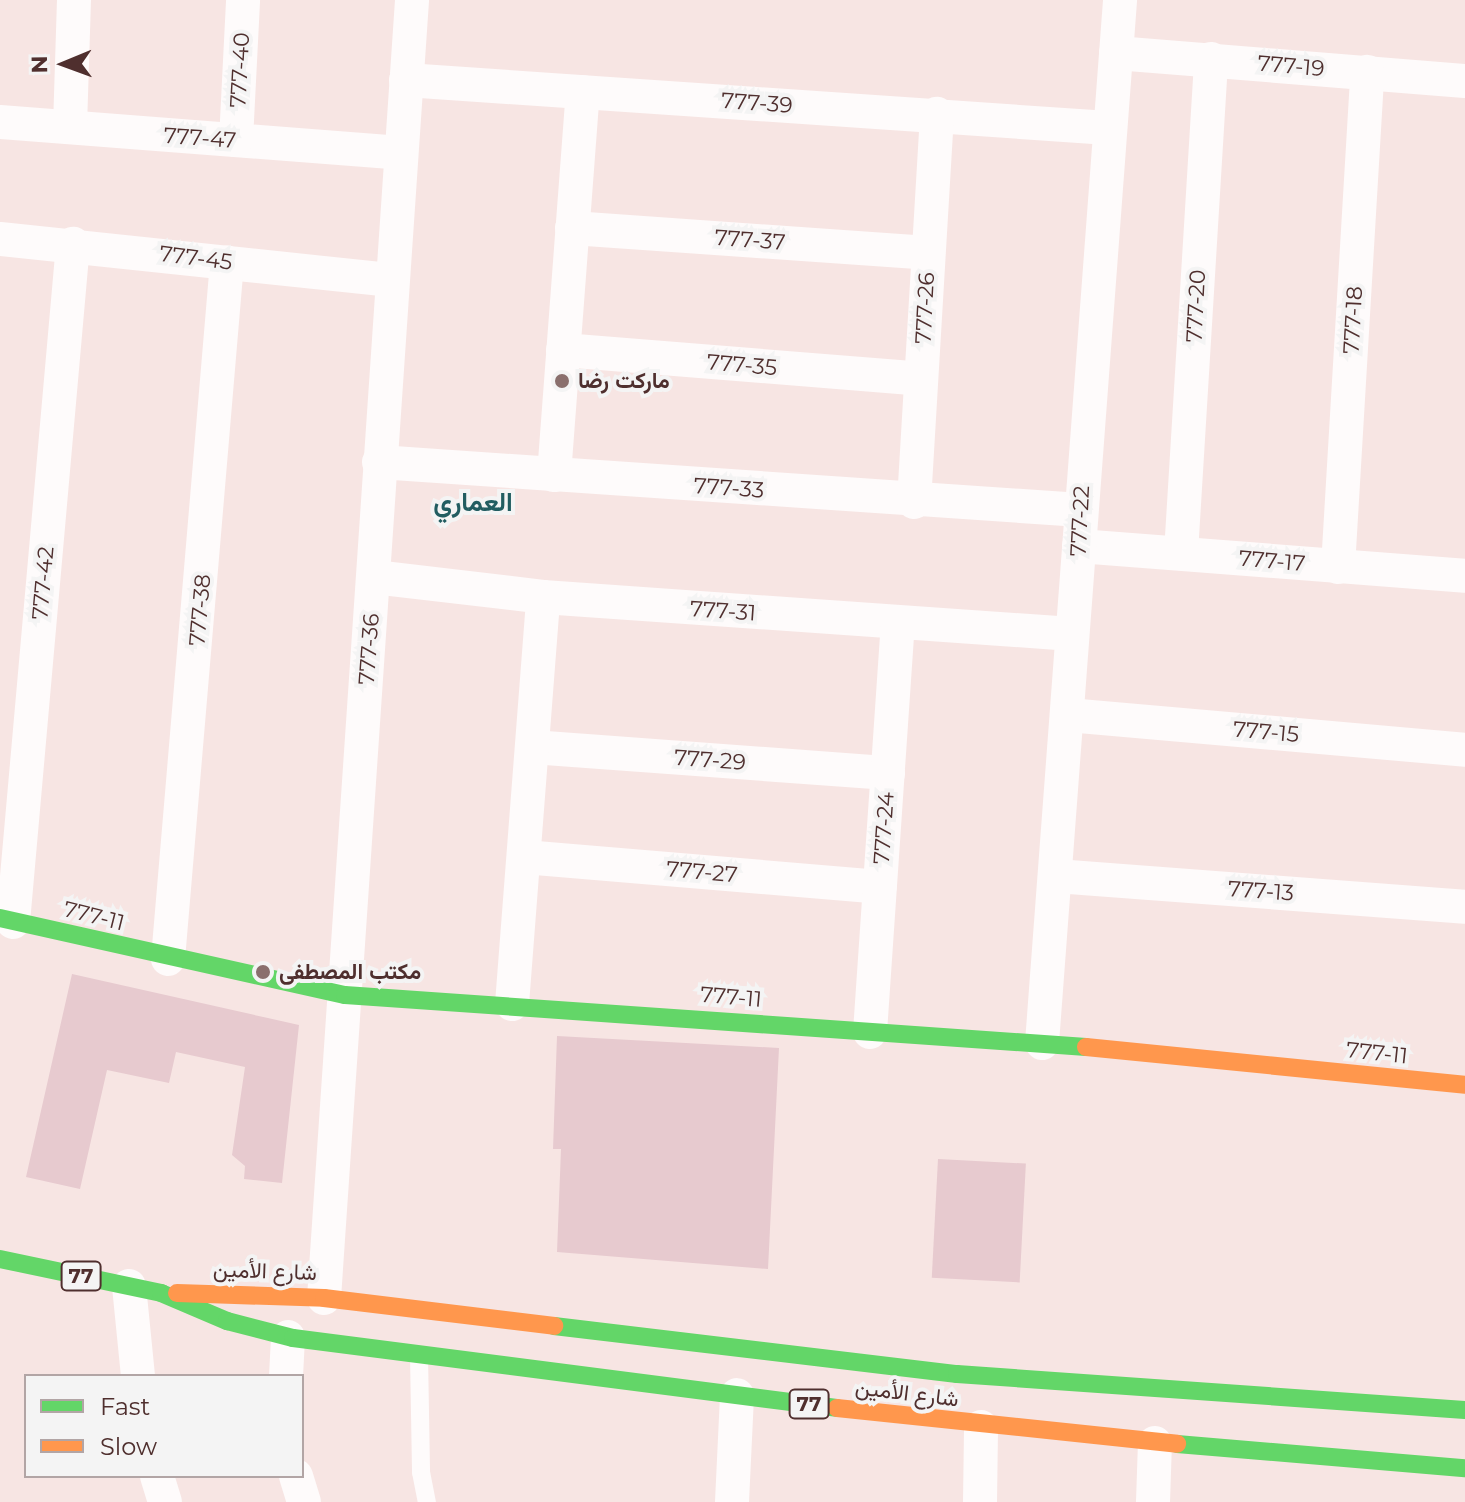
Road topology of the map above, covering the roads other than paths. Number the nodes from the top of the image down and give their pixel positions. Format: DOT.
graph roads {
  1 [pos="74,0"];
  2 [pos="243,0"];
  3 [pos="412,0"];
  4 [pos="1106,0"];
  5 [pos="1120,0"];
  6 [pos="1116,53"];
  7 [pos="1211,59"];
  8 [pos="1367,72"];
  9 [pos="406,80"];
  10 [pos="1465,81"];
  11 [pos="583,92"];
  12 [pos="937,114"];
  13 [pos="0,122"];
  14 [pos="70,127"];
  15 [pos="1108,128"];
  16 [pos="236,140"];
  17 [pos="401,153"];
  18 [pos="572,228"];
  19 [pos="0,239"];
  20 [pos="73,244"];
  21 [pos="928,253"];
  22 [pos="227,262"];
  23 [pos="392,280"];
  24 [pos="563,350"];
  25 [pos="921,379"];
  26 [pos="379,462"];
  27 [pos="554,475"];
  28 [pos="914,502"];
  29 [pos="1080,510"];
  30 [pos="1079,546"];
  31 [pos="1181,553"];
  32 [pos="1338,567"];
  33 [pos="1465,576"];
  34 [pos="374,577"];
  35 [pos="543,597"];
  36 [pos="898,624"];
  37 [pos="1072,634"];
  38 [pos="1068,715"];
  39 [pos="532,747"];
  40 [pos="1465,750"];
  41 [pos="888,773"];
  42 [pos="524,857"];
  43 [pos="1056,876"];
  44 [pos="880,887"];
  45 [pos="1465,907"];
  46 [pos="6,920"];
  47 [pos="168,959"];
  48 [pos="345,995"];
  49 [pos="512,1004"];
  50 [pos="870,1032"];
  51 [pos="1042,1043"];
  52 [pos="1465,1085"];
  53 [pos="0,1259"];
  54 [pos="145,1290"];
  55 [pos="324,1298"];
  56 [pos="288,1337"];
  57 [pos="419,1355"];
  58 [pos="138,1374"];
  59 [pos="286,1374"];
  60 [pos="737,1395"];
  61 [pos="1465,1410"];
  62 [pos="981,1427"];
  63 [pos="1155,1443"];
  64 [pos="1465,1468"];
  65 [pos="158,1478"];
  66 [pos="297,1478"];
  67 [pos="165,1502"];
  68 [pos="304,1502"];
  69 [pos="427,1502"];
  70 [pos="732,1502"];
  71 [pos="980,1502"];
  72 [pos="1153,1502"];
  1 -- 14 [label="street"];
  2 -- 16 [label="street, 777-40"];
  3 -- 9 [label="street, 777-36"];
  4 -- 5 [label="street"];
  5 -- 6 [label="street, 777-22"];
  6 -- 7 [label="street, 777-19"];
  6 -- 15 [label="street, 777-22"];
  7 -- 8 [label="street, 777-19"];
  7 -- 31 [label="street, 777-20"];
  8 -- 10 [label="street, 777-19"];
  8 -- 32 [label="street, 777-18"];
  9 -- 11 [label="street, 777-39"];
  9 -- 17 [label="street, 777-36"];
  11 -- 12 [label="street, 777-39"];
  11 -- 18 [label="street"];
  12 -- 15 [label="street, 777-39"];
  12 -- 21 [label="street, 777-26"];
  13 -- 14 [label="street, 777-47"];
  14 -- 16 [label="street, 777-47"];
  15 -- 29 [label="street, 777-22"];
  16 -- 17 [label="street, 777-47"];
  17 -- 23 [label="street, 777-36"];
  18 -- 21 [label="street, 777-37"];
  18 -- 24 [label="street"];
  19 -- 20 [label="street, 777-45"];
  20 -- 22 [label="street, 777-45"];
  20 -- 46 [label="street, 777-42"];
  21 -- 25 [label="street, 777-26"];
  22 -- 23 [label="street, 777-45"];
  22 -- 47 [label="street, 777-38"];
  23 -- 26 [label="street, 777-36"];
  24 -- 25 [label="street, 777-35"];
  24 -- 27 [label="street"];
  25 -- 28 [label="street, 777-26"];
  26 -- 27 [label="street, 777-33"];
  26 -- 34 [label="street, 777-36"];
  27 -- 28 [label="street, 777-33"];
  28 -- 29 [label="street, 777-33"];
  29 -- 30 [label="street, 777-22"];
  30 -- 31 [label="street, 777-17"];
  30 -- 37 [label="street, 777-22"];
  31 -- 32 [label="street, 777-17"];
  32 -- 33 [label="street, 777-17"];
  34 -- 35 [label="street, 777-31"];
  34 -- 48 [label="street, 777-36"];
  35 -- 36 [label="street, 777-31"];
  35 -- 39 [label="street"];
  36 -- 37 [label="street, 777-31"];
  36 -- 41 [label="street, 777-24"];
  37 -- 38 [label="street, 777-22"];
  38 -- 40 [label="street, 777-15"];
  38 -- 43 [label="street, 777-22"];
  39 -- 41 [label="street, 777-29"];
  39 -- 42 [label="street"];
  41 -- 44 [label="street, 777-24"];
  42 -- 44 [label="street, 777-27"];
  42 -- 49 [label="street"];
  43 -- 45 [label="street, 777-13"];
  43 -- 51 [label="street, 777-22"];
  44 -- 50 [label="street, 777-24"];
  46 -- 47 [label="main road, 777-11"];
  47 -- 48 [label="main road, 777-11"];
  48 -- 49 [label="main road, 777-11"];
  48 -- 55 [label="street, 777-36"];
  49 -- 50 [label="main road, 777-11"];
  50 -- 51 [label="main road, 777-11"];
  51 -- 52 [label="main road, 777-11"];
  53 -- 54 [label="main road, شارع الأمين / 77"];
  54 -- 55 [label="main road, شارع الأمين / 77"];
  54 -- 56 [label="main road, شارع الأمين / 77"];
  54 -- 58 [label="street"];
  55 -- 61 [label="main road, شارع الأمين / 77"];
  56 -- 57 [label="main road, شارع الأمين / 77"];
  56 -- 59 [label="street"];
  57 -- 60 [label="main road, شارع الأمين / 77"];
  57 -- 69 [label="lane"];
  60 -- 62 [label="main road, شارع الأمين / 77"];
  60 -- 70 [label="street"];
  62 -- 63 [label="main road, شارع الأمين / 77"];
  62 -- 71 [label="street"];
  63 -- 64 [label="main road, شارع الأمين / 77"];
  63 -- 72 [label="street"];
  65 -- 67 [label="street"];
  66 -- 68 [label="street"];
}
